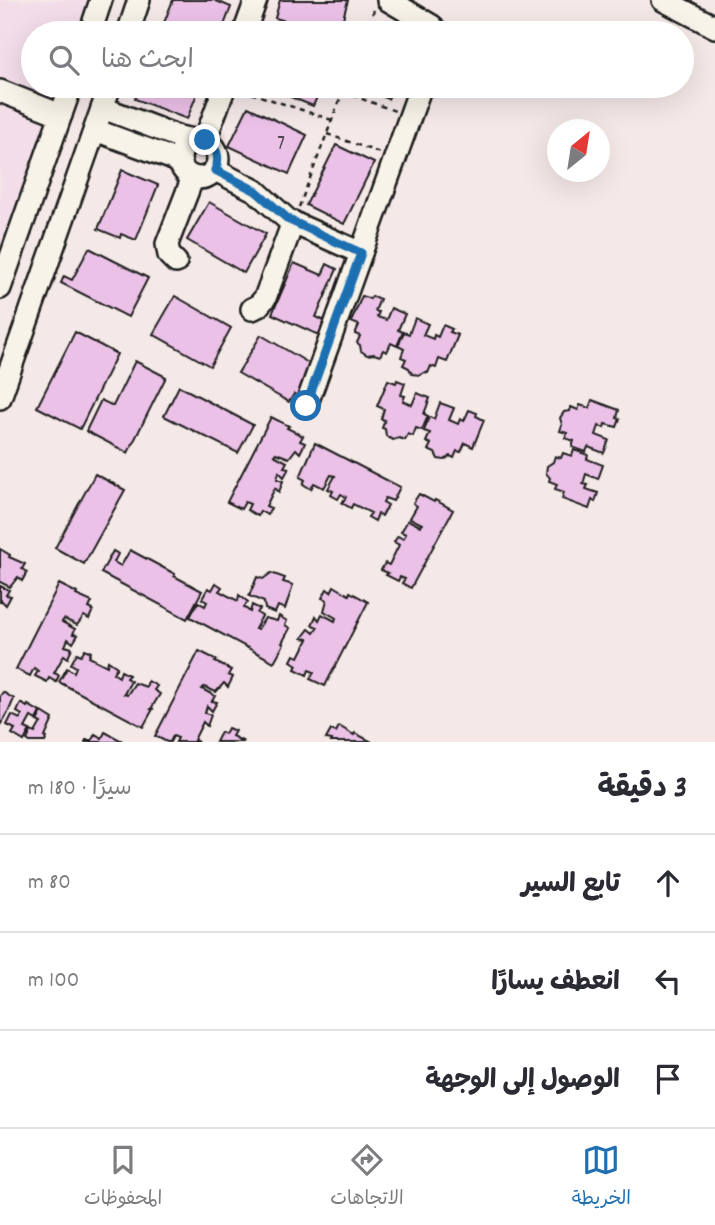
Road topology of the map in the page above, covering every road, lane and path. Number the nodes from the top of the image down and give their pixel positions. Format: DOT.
graph roads {
  1 [pos="101,0"];
  2 [pos="139,0"];
  3 [pos="377,0"];
  4 [pos="388,0"];
  5 [pos="663,0"];
  6 [pos="93,21"];
  7 [pos="132,21"];
  8 [pos="369,21"];
  9 [pos="424,21"];
  10 [pos="715,27"];
  11 [pos="0,91"];
  12 [pos="67,98"];
  13 [pos="106,98"];
  14 [pos="226,98"];
  15 [pos="264,98"];
  16 [pos="341,98"];
  17 [pos="360,98"];
  18 [pos="417,98"];
  19 [pos="103,108"];
  20 [pos="61,115"];
  21 [pos="410,116"];
  22 [pos="332,120"];
  23 [pos="95,130"];
  24 [pos="327,134"];
  25 [pos="199,140"];
  26 [pos="395,158"];
  27 [pos="215,170"];
  28 [pos="187,171"];
  29 [pos="293,222"];
  30 [pos="361,253"];
  31 [pos="176,262"];
  32 [pos="0,288"];
  33 [pos="252,309"];
  34 [pos="0,398"];
  35 [pos="306,406"];
  1 -- 6 [label="street"];
  2 -- 7 [label="street"];
  3 -- 8 [label="path"];
  4 -- 9 [label="street"];
  5 -- 10 [label="street"];
  11 -- 20 [label="street"];
  12 -- 20 [label="street"];
  13 -- 19 [label="street"];
  14 -- 25 [label="street"];
  15 -- 22 [label="path"];
  16 -- 22 [label="path"];
  17 -- 21 [label="path"];
  18 -- 21 [label="street"];
  19 -- 23 [label="street"];
  19 -- 25 [label="street"];
  20 -- 32 [label="street"];
  21 -- 26 [label="street"];
  22 -- 24 [label="path"];
  23 -- 28 [label="street"];
  23 -- 34 [label="street"];
  24 -- 26 [label="path"];
  24 -- 29 [label="path"];
  25 -- 27 [label="street"];
  25 -- 28 [label="street"];
  26 -- 30 [label="street"];
  27 -- 28 [label="street"];
  27 -- 29 [label="street"];
  28 -- 31 [label="street"];
  29 -- 30 [label="street"];
  29 -- 33 [label="street"];
  30 -- 35 [label="street"];
}
